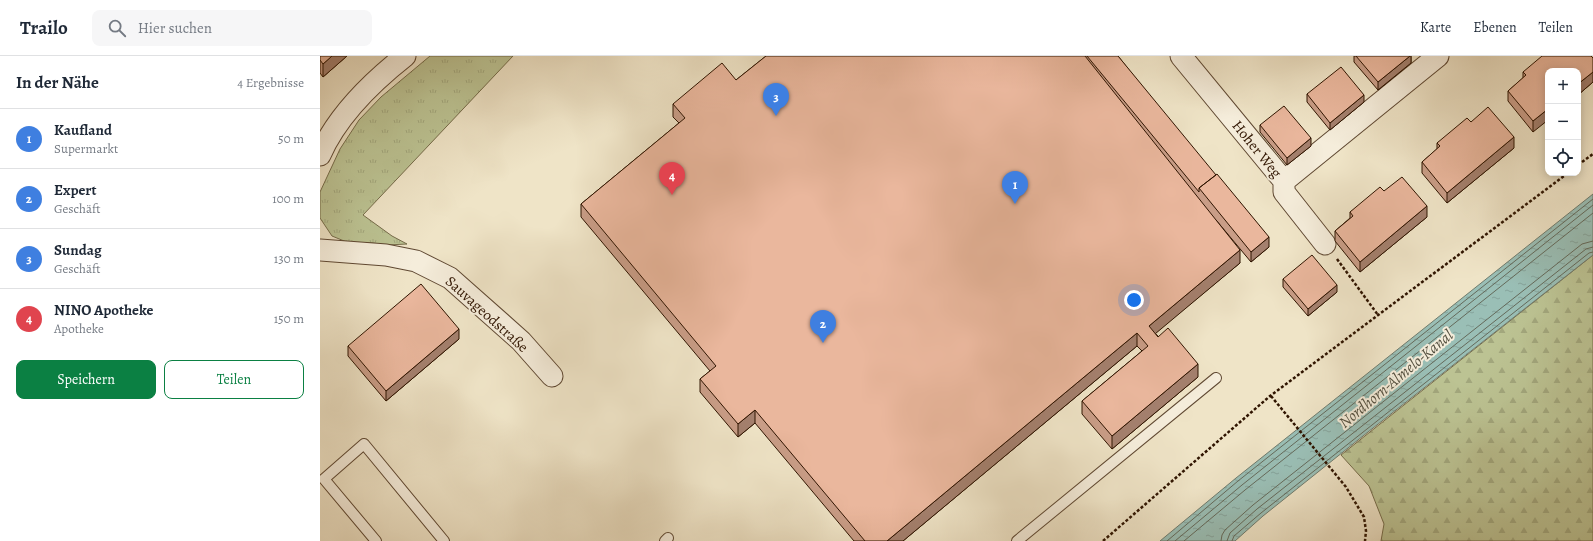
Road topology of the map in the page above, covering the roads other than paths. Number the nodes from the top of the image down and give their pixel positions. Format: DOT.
graph roads {
  1 [pos="405,56"];
  2 [pos="1181,56"];
  3 [pos="1438,56"];
  4 [pos="322,145"];
  5 [pos="1284,182"];
  6 [pos="1325,244"];
  7 [pos="320,250"];
  8 [pos="552,376"];
  9 [pos="1216,378"];
  10 [pos="376,541"];
  11 [pos="444,541"];
  12 [pos="1017,541"];
  1 -- 4 [label="street"];
  2 -- 5 [label="street, Hoher Weg"];
  3 -- 5 [label="street"];
  5 -- 6 [label="street, Hoher Weg"];
  7 -- 8 [label="street, Sauvageodstraße"];
  9 -- 12 [label="lane"];
  10 -- 11 [label="lane"];
}
